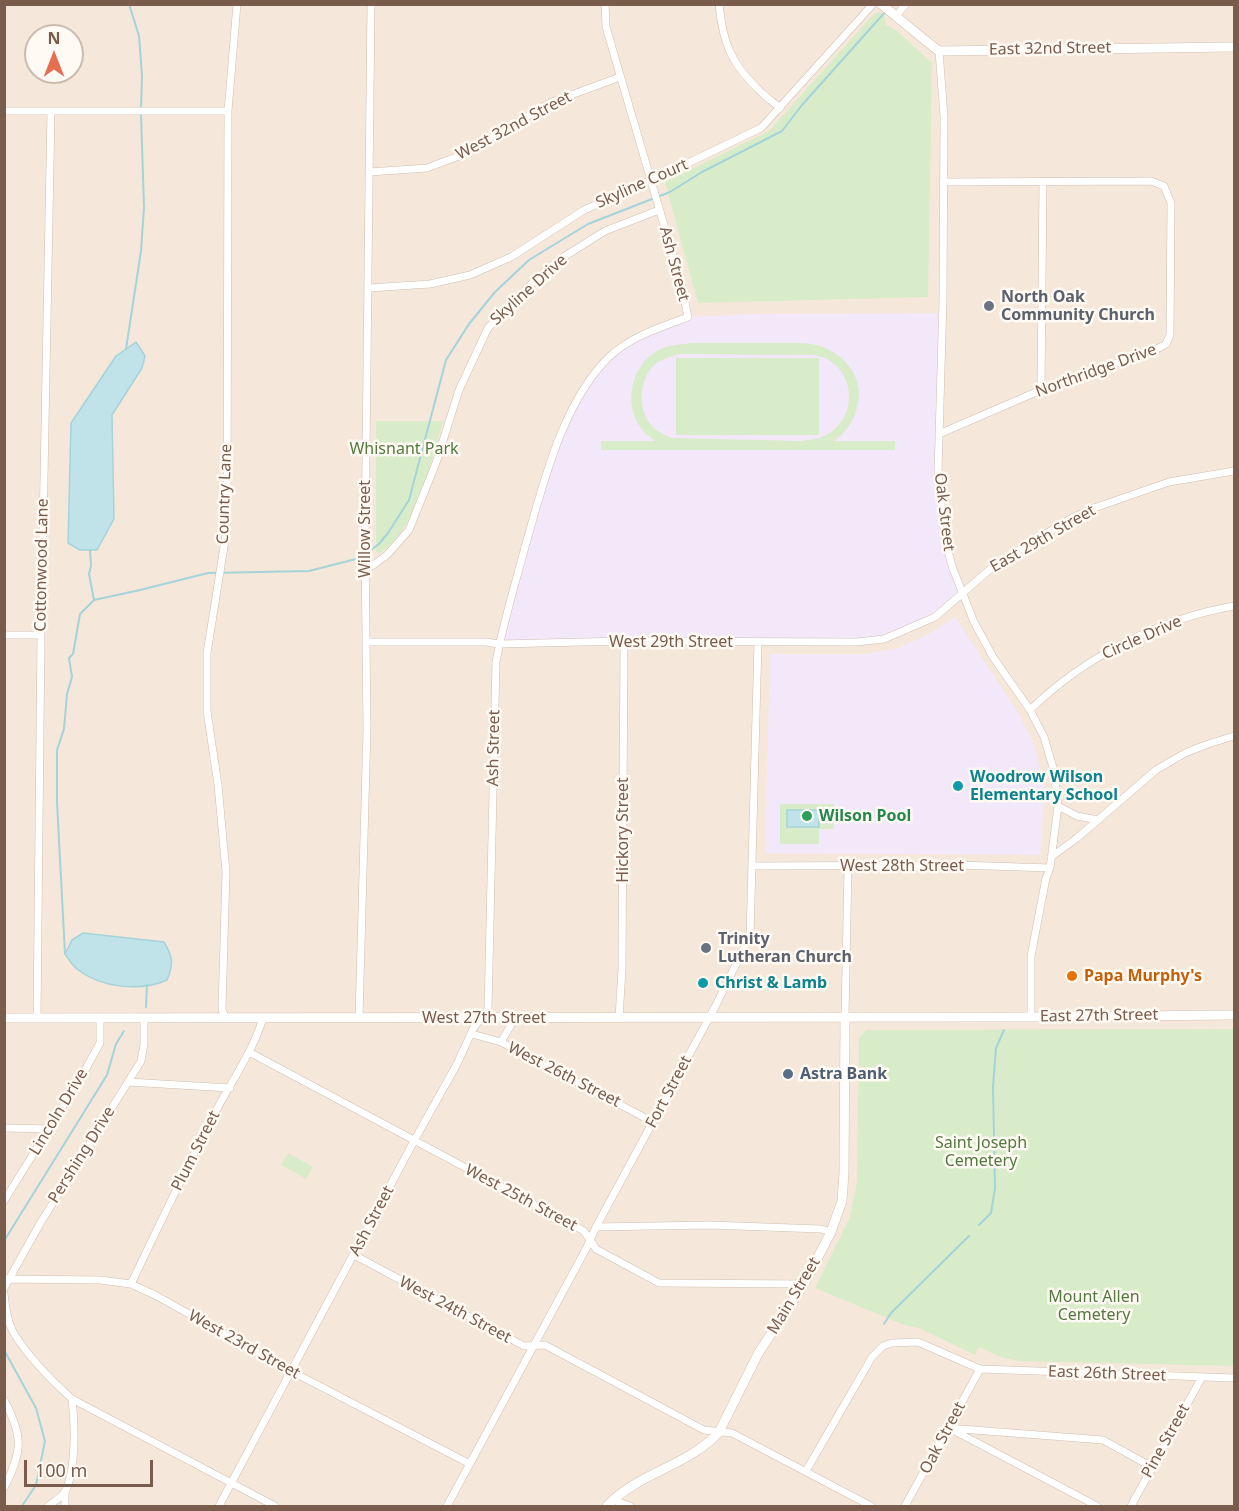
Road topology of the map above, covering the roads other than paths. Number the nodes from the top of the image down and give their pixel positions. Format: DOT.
graph roads {
  1 [pos="237,4"];
  2 [pos="371,4"];
  3 [pos="605,4"];
  4 [pos="719,4"];
  5 [pos="873,4"];
  6 [pos="881,4"];
  7 [pos="906,4"];
  8 [pos="896,16"];
  9 [pos="1234,47"];
  10 [pos="939,51"];
  11 [pos="620,76"];
  12 [pos="780,108"];
  13 [pos="4,111"];
  14 [pos="51,111"];
  15 [pos="228,111"];
  16 [pos="370,172"];
  17 [pos="651,181"];
  18 [pos="943,182"];
  19 [pos="1043,182"];
  20 [pos="659,210"];
  21 [pos="369,288"];
  22 [pos="1041,390"];
  23 [pos="939,434"];
  24 [pos="1234,471"];
  25 [pos="365,568"];
  26 [pos="962,593"];
  27 [pos="1234,606"];
  28 [pos="4,635"];
  29 [pos="41,635"];
  30 [pos="624,641"];
  31 [pos="366,642"];
  32 [pos="758,642"];
  33 [pos="499,644"];
  34 [pos="1030,710"];
  35 [pos="1234,736"];
  36 [pos="1058,806"];
  37 [pos="1098,820"];
  38 [pos="1051,857"];
  39 [pos="753,866"];
  40 [pos="848,866"];
  41 [pos="1050,868"];
  42 [pos="1234,1015"];
  43 [pos="708,1017"];
  44 [pos="845,1017"];
  45 [pos="963,1017"];
  46 [pos="1031,1017"];
  47 [pos="4,1018"];
  48 [pos="37,1018"];
  49 [pos="100,1018"];
  50 [pos="144,1018"];
  51 [pos="225,1018"];
  52 [pos="263,1018"];
  53 [pos="359,1018"];
  54 [pos="480,1018"];
  55 [pos="515,1018"];
  56 [pos="619,1018"];
  57 [pos="472,1034"];
  58 [pos="501,1042"];
  59 [pos="249,1052"];
  60 [pos="128,1082"];
  61 [pos="230,1088"];
  62 [pos="653,1122"];
  63 [pos="4,1128"];
  64 [pos="50,1129"];
  65 [pos="414,1141"];
  66 [pos="4,1201"];
  67 [pos="596,1227"];
  68 [pos="831,1232"];
  69 [pos="591,1240"];
  70 [pos="354,1255"];
  71 [pos="7,1279"];
  72 [pos="130,1284"];
  73 [pos="804,1284"];
  74 [pos="4,1288"];
  75 [pos="4,1294"];
  76 [pos="532,1347"];
  77 [pos="980,1370"];
  78 [pos="292,1371"];
  79 [pos="1202,1377"];
  80 [pos="1234,1378"];
  81 [pos="72,1399"];
  82 [pos="4,1400"];
  83 [pos="948,1428"];
  84 [pos="719,1432"];
  85 [pos="470,1464"];
  86 [pos="1152,1467"];
  87 [pos="806,1471"];
  88 [pos="232,1482"];
  89 [pos="4,1488"];
  90 [pos="65,1492"];
  91 [pos="610,1503"];
  92 [pos="48,1506"];
  93 [pos="65,1506"];
  94 [pos="219,1506"];
  95 [pos="275,1506"];
  96 [pos="447,1506"];
  97 [pos="630,1506"];
  98 [pos="871,1506"];
  99 [pos="905,1506"];
  100 [pos="1097,1506"];
  101 [pos="1131,1506"];
  1 -- 15 [label="street, Country Lane"];
  2 -- 16 [label="street, Willow Street"];
  3 -- 11 [label="street, Ash Street"];
  4 -- 12 [label="street"];
  5 -- 12 [label="street, Skyline Court"];
  6 -- 8 [label="main road"];
  7 -- 8 [label="street"];
  8 -- 10 [label="main road"];
  9 -- 10 [label="main road, East 32nd Street"];
  10 -- 18 [label="street, Oak Street"];
  11 -- 16 [label="street, West 32nd Street"];
  11 -- 17 [label="street, Ash Street"];
  12 -- 17 [label="street, Skyline Court"];
  13 -- 14 [label="street"];
  14 -- 15 [label="street"];
  14 -- 29 [label="street, Cottonwood Lane"];
  15 -- 51 [label="street, Country Lane"];
  16 -- 21 [label="street, Willow Street"];
  17 -- 20 [label="street, Ash Street"];
  17 -- 21 [label="street, Skyline Court"];
  18 -- 19 [label="street, Northridge Drive"];
  18 -- 23 [label="street, Oak Street"];
  19 -- 22 [label="street"];
  19 -- 22 [label="street, Northridge Drive"];
  20 -- 25 [label="street, Skyline Drive"];
  20 -- 33 [label="street, Ash Street"];
  21 -- 25 [label="street, Willow Street"];
  22 -- 23 [label="street, Northridge Drive"];
  23 -- 26 [label="street, Oak Street"];
  24 -- 26 [label="street, East 29th Street"];
  25 -- 31 [label="street, Willow Street"];
  26 -- 32 [label="street, West 29th Street"];
  26 -- 34 [label="street, Oak Street"];
  27 -- 34 [label="street, Circle Drive"];
  28 -- 29 [label="street"];
  29 -- 48 [label="street, Cottonwood Lane"];
  30 -- 32 [label="street, West 29th Street"];
  30 -- 33 [label="street, West 29th Street"];
  30 -- 56 [label="street, Hickory Street"];
  31 -- 33 [label="street, West 29th Street"];
  31 -- 53 [label="street, Willow Street"];
  32 -- 39 [label="street, Fort Street"];
  33 -- 54 [label="street, Ash Street"];
  34 -- 36 [label="street, Oak Street"];
  35 -- 37 [label="street"];
  36 -- 37 [label="street"];
  36 -- 38 [label="street, Oak Street"];
  37 -- 38 [label="street"];
  38 -- 41 [label="street, Oak Street"];
  39 -- 40 [label="street, West 28th Street"];
  39 -- 43 [label="street, Fort Street"];
  40 -- 41 [label="street, West 28th Street"];
  40 -- 44 [label="street"];
  41 -- 46 [label="street, Oak Street"];
  42 -- 46 [label="main road, East 27th Street"];
  43 -- 44 [label="main road, West 27th Street"];
  43 -- 56 [label="main road, West 27th Street"];
  43 -- 62 [label="street, Fort Street"];
  44 -- 45 [label="main road, West 27th Street"];
  44 -- 68 [label="main road, Main Street"];
  45 -- 46 [label="main road, East 27th Street"];
  47 -- 48 [label="main road, West 27th Street"];
  48 -- 49 [label="main road, West 27th Street"];
  49 -- 50 [label="main road, West 27th Street"];
  49 -- 64 [label="street, Lincoln Drive"];
  50 -- 51 [label="main road, West 27th Street"];
  50 -- 60 [label="street, Pershing Drive"];
  51 -- 52 [label="main road, West 27th Street"];
  52 -- 53 [label="main road, West 27th Street"];
  52 -- 59 [label="street, Plum Street"];
  53 -- 54 [label="main road, West 27th Street"];
  54 -- 55 [label="main road, West 27th Street"];
  54 -- 57 [label="street, Ash Street"];
  55 -- 56 [label="main road, West 27th Street"];
  55 -- 58 [label="street"];
  57 -- 58 [label="street, West 26th Street"];
  57 -- 65 [label="street, Ash Street"];
  58 -- 62 [label="street, West 26th Street"];
  59 -- 61 [label="street, Plum Street"];
  59 -- 65 [label="street, West 25th Street"];
  60 -- 61 [label="street"];
  60 -- 71 [label="street, Pershing Drive"];
  61 -- 72 [label="street, Plum Street"];
  62 -- 67 [label="street, Fort Street"];
  63 -- 64 [label="street"];
  64 -- 66 [label="street, Lincoln Drive"];
  65 -- 69 [label="street, West 25th Street"];
  65 -- 70 [label="street, Ash Street"];
  67 -- 68 [label="street"];
  67 -- 69 [label="street, Fort Street"];
  68 -- 73 [label="main road, Main Street"];
  69 -- 73 [label="street, West 25th Street"];
  69 -- 76 [label="street, Fort Street"];
  70 -- 76 [label="street, West 24th Street"];
  70 -- 78 [label="street, Ash Street"];
  71 -- 72 [label="street, West 23rd Street"];
  71 -- 74 [label="street, Pershing Drive"];
  72 -- 78 [label="street, West 23rd Street"];
  73 -- 84 [label="main road, Main Street"];
  75 -- 81 [label="street"];
  76 -- 84 [label="street, West 24th Street"];
  76 -- 85 [label="street, Fort Street"];
  77 -- 79 [label="street, East 26th Street"];
  77 -- 83 [label="street, Oak Street"];
  77 -- 87 [label="street"];
  78 -- 85 [label="street, West 23rd Street"];
  78 -- 88 [label="street, Ash Street"];
  79 -- 80 [label="street, East 26th Street"];
  79 -- 86 [label="street, Pine Street"];
  81 -- 88 [label="street"];
  81 -- 90 [label="street"];
  82 -- 89 [label="street"];
  83 -- 86 [label="street"];
  83 -- 99 [label="street, Oak Street"];
  83 -- 100 [label="street"];
  84 -- 87 [label="street, West 24th Street"];
  84 -- 91 [label="main road, Main Street"];
  85 -- 96 [label="street, Fort Street"];
  86 -- 101 [label="street, Pine Street"];
  87 -- 98 [label="street, West 24th Street"];
  88 -- 94 [label="street, Ash Street"];
  88 -- 95 [label="street"];
  90 -- 92 [label="street"];
  90 -- 93 [label="street"];
  91 -- 97 [label="street"];
}
